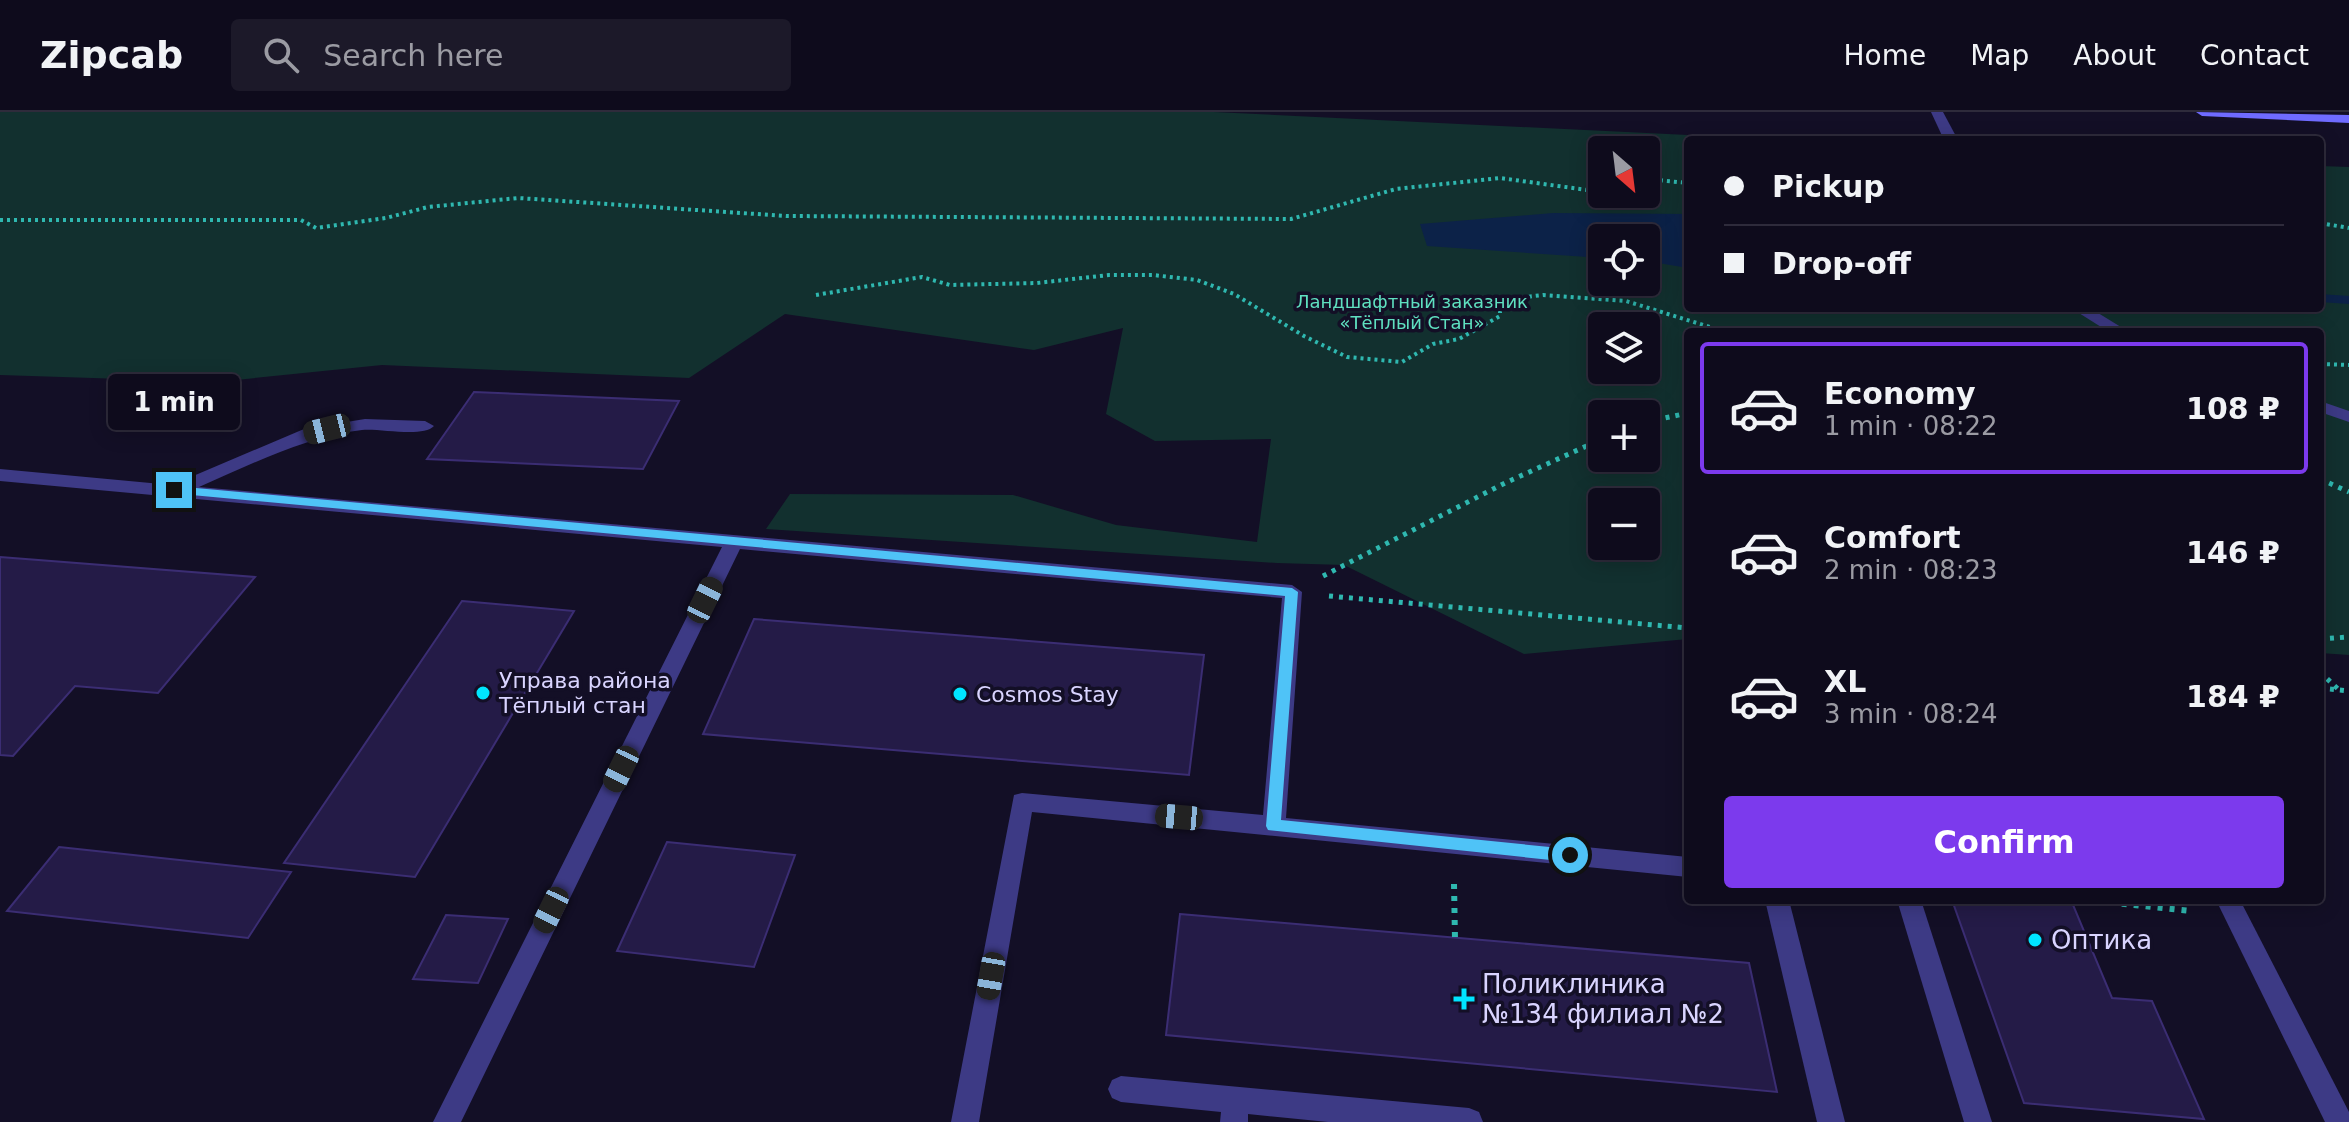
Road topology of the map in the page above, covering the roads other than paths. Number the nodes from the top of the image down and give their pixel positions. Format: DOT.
graph roads {
  1 [pos="1937,112"];
  2 [pos="2202,112"];
  3 [pos="2232,113"];
  4 [pos="2349,119"];
  5 [pos="1949,136"];
  6 [pos="2086,312"];
  7 [pos="2114,328"];
  8 [pos="2324,408"];
  9 [pos="2349,417"];
  10 [pos="425,426"];
  11 [pos="0,475"];
  12 [pos="174,490"];
  13 [pos="734,542"];
  14 [pos="1274,826"];
  15 [pos="1684,867"];
  16 [pos="1778,904"];
  17 [pos="1910,904"];
  18 [pos="2232,908"];
  19 [pos="1121,1089"];
  20 [pos="1235,1111"];
  21 [pos="447,1122"];
  22 [pos="965,1122"];
  23 [pos="1469,1122"];
  24 [pos="1831,1122"];
  25 [pos="1978,1122"];
  26 [pos="2339,1122"];
  1 -- 5 [label="street"];
  2 -- 3 [label="street"];
  3 -- 4 [label="street"];
  6 -- 7 [label="street"];
  8 -- 9 [label="street"];
  10 -- 12 [label="street"];
  11 -- 12 [label="street"];
  12 -- 13 [label="street"];
  13 -- 14 [label="street"];
  13 -- 21 [label="street"];
  14 -- 15 [label="street"];
  14 -- 22 [label="street"];
  16 -- 24 [label="street"];
  17 -- 25 [label="street"];
  18 -- 26 [label="street"];
  19 -- 20 [label="street"];
  20 -- 23 [label="street"];
}
